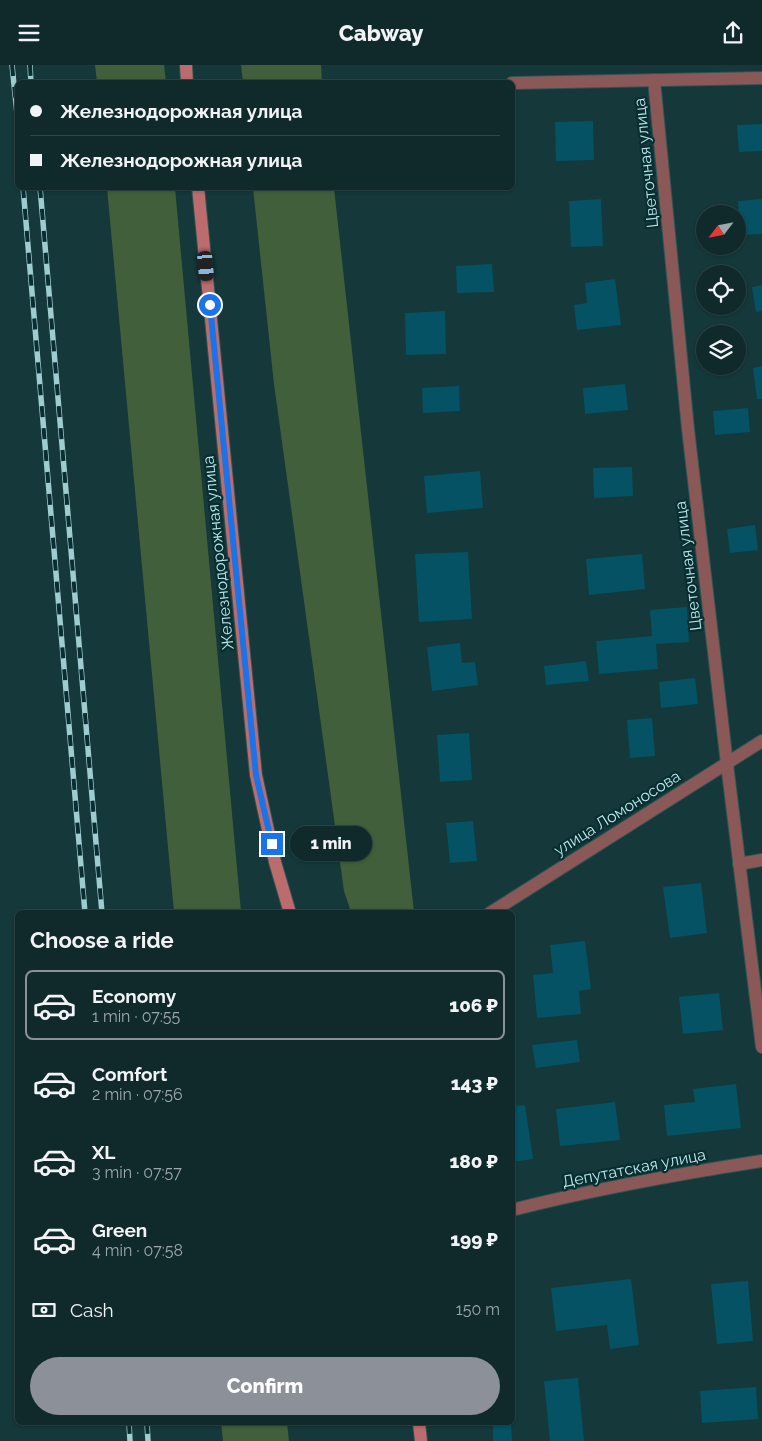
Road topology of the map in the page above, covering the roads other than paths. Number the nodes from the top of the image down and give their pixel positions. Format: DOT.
graph roads {
  1 [pos="186,65"];
  2 [pos="762,78"];
  3 [pos="187,80"];
  4 [pos="654,80"];
  5 [pos="515,83"];
  6 [pos="198,190"];
  7 [pos="762,741"];
  8 [pos="727,763"];
  9 [pos="762,859"];
  10 [pos="739,863"];
  11 [pos="289,910"];
  12 [pos="495,910"];
  13 [pos="762,1047"];
  14 [pos="762,1161"];
  15 [pos="515,1209"];
  16 [pos="418,1425"];
  17 [pos="421,1441"];
  1 -- 3 [label="main road"];
  2 -- 4 [label="street"];
  4 -- 5 [label="street"];
  4 -- 8 [label="street, Цветочная улица"];
  6 -- 11 [label="main road, Железнодорожная улица"];
  7 -- 8 [label="street, улица Ломоносова"];
  8 -- 10 [label="street, Цветочная улица"];
  8 -- 12 [label="street, улица Ломоносова"];
  9 -- 10 [label="street"];
  10 -- 13 [label="street, Цветочная улица"];
  14 -- 15 [label="street, Депутатская улица"];
  16 -- 17 [label="main road"];
}
